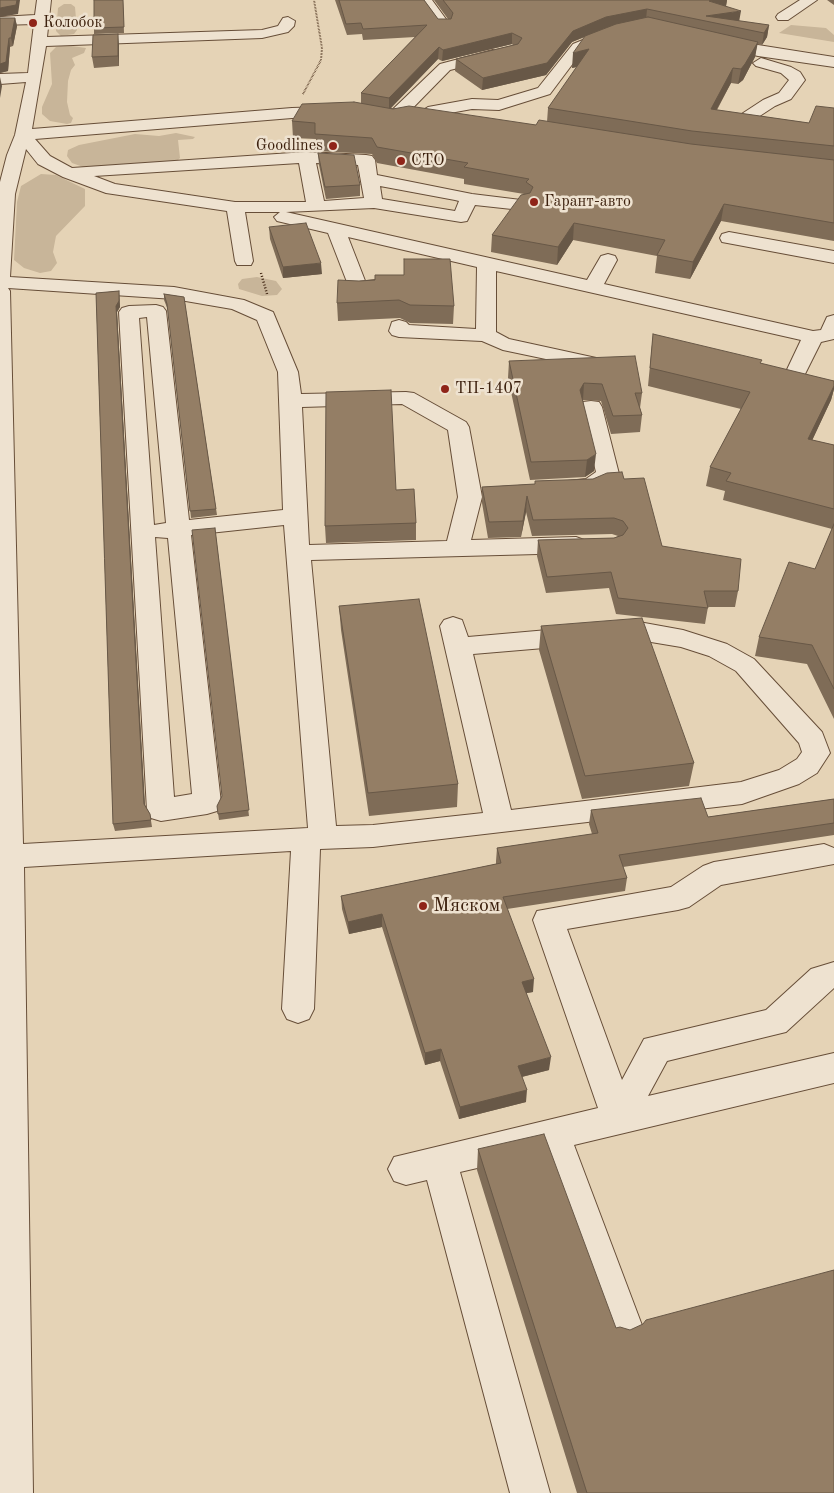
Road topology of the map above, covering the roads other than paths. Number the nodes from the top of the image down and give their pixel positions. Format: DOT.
graph roads {
  1 [pos="44,0"];
  2 [pos="425,0"];
  3 [pos="810,0"];
  4 [pos="783,17"];
  5 [pos="42,19"];
  6 [pos="0,21"];
  7 [pos="288,21"];
  8 [pos="444,26"];
  9 [pos="619,31"];
  10 [pos="701,38"];
  11 [pos="41,42"];
  12 [pos="512,51"];
  13 [pos="757,51"];
  14 [pos="834,62"];
  15 [pos="35,77"];
  16 [pos="0,79"];
  17 [pos="428,112"];
  18 [pos="394,118"];
  19 [pos="485,121"];
  20 [pos="740,122"];
  21 [pos="20,143"];
  22 [pos="0,151"];
  23 [pos="306,157"];
  24 [pos="69,173"];
  25 [pos="369,179"];
  26 [pos="469,199"];
  27 [pos="374,202"];
  28 [pos="521,205"];
  29 [pos="235,207"];
  30 [pos="316,207"];
  31 [pos="336,229"];
  32 [pos="729,238"];
  33 [pos="834,257"];
  34 [pos="608,260"];
  35 [pos="244,261"];
  36 [pos="487,263"];
  37 [pos="0,282"];
  38 [pos="593,287"];
  39 [pos="0,291"];
  40 [pos="358,291"];
  41 [pos="399,326"];
  42 [pos="0,328"];
  43 [pos="827,332"];
  44 [pos="486,335"];
  45 [pos="619,365"];
  46 [pos="793,378"];
  47 [pos="1,397"];
  48 [pos="291,401"];
  49 [pos="591,407"];
  50 [pos="2,468"];
  51 [pos="554,487"];
  52 [pos="295,516"];
  53 [pos="178,529"];
  54 [pos="143,533"];
  55 [pos="593,544"];
  56 [pos="460,548"];
  57 [pos="298,554"];
  58 [pos="3,629"];
  59 [pos="500,822"];
  60 [pos="314,839"];
  61 [pos="4,856"];
  62 [pos="824,856"];
  63 [pos="834,976"];
  64 [pos="298,1009"];
  65 [pos="834,1068"];
  66 [pos="619,1119"];
  67 [pos="553,1134"];
  68 [pos="6,1147"];
  69 [pos="624,1328"];
  70 [pos="13,1493"];
  71 [pos="530,1493"];
  1 -- 5 [label="street"];
  2 -- 8 [label="street"];
  3 -- 4 [label="street"];
  5 -- 6 [label="street"];
  5 -- 11 [label="street"];
  7 -- 11 [label="street"];
  9 -- 17 [label="street"];
  10 -- 13 [label="street"];
  11 -- 15 [label="street"];
  12 -- 18 [label="street"];
  13 -- 14 [label="street"];
  13 -- 20 [label="street"];
  15 -- 16 [label="street"];
  15 -- 21 [label="street"];
  17 -- 18 [label="street"];
  17 -- 19 [label="street"];
  18 -- 21 [label="street"];
  21 -- 22 [label="street"];
  21 -- 24 [label="street"];
  21 -- 37 [label="street"];
  23 -- 24 [label="street"];
  23 -- 25 [label="street"];
  23 -- 30 [label="street"];
  24 -- 29 [label="street"];
  25 -- 26 [label="street"];
  25 -- 27 [label="street"];
  26 -- 27 [label="street"];
  26 -- 28 [label="street"];
  27 -- 30 [label="street"];
  29 -- 30 [label="street"];
  29 -- 31 [label="street"];
  29 -- 35 [label="street"];
  31 -- 36 [label="street"];
  31 -- 40 [label="street"];
  32 -- 33 [label="street"];
  34 -- 38 [label="street"];
  36 -- 38 [label="street"];
  36 -- 44 [label="street"];
  37 -- 48 [label="street"];
  38 -- 43 [label="street"];
  39 -- 42 [label="street"];
  41 -- 44 [label="street"];
  42 -- 47 [label="street"];
  43 -- 46 [label="street"];
  44 -- 45 [label="street"];
  47 -- 50 [label="street"];
  48 -- 52 [label="street"];
  48 -- 56 [label="street"];
  49 -- 51 [label="street"];
  50 -- 58 [label="street"];
  52 -- 53 [label="street"];
  52 -- 57 [label="street"];
  53 -- 54 [label="street"];
  53 -- 54 [label="street"];
  53 -- 54 [label="street"];
  55 -- 56 [label="street"];
  56 -- 57 [label="street"];
  57 -- 60 [label="street"];
  58 -- 61 [label="street"];
  59 -- 59 [label="street"];
  59 -- 60 [label="street"];
  60 -- 61 [label="street"];
  60 -- 64 [label="street"];
  61 -- 68 [label="street"];
  62 -- 66 [label="street"];
  63 -- 66 [label="street"];
  65 -- 66 [label="street"];
  66 -- 67 [label="street"];
  67 -- 69 [label="street"];
  67 -- 71 [label="street"];
  68 -- 70 [label="street"];
}
